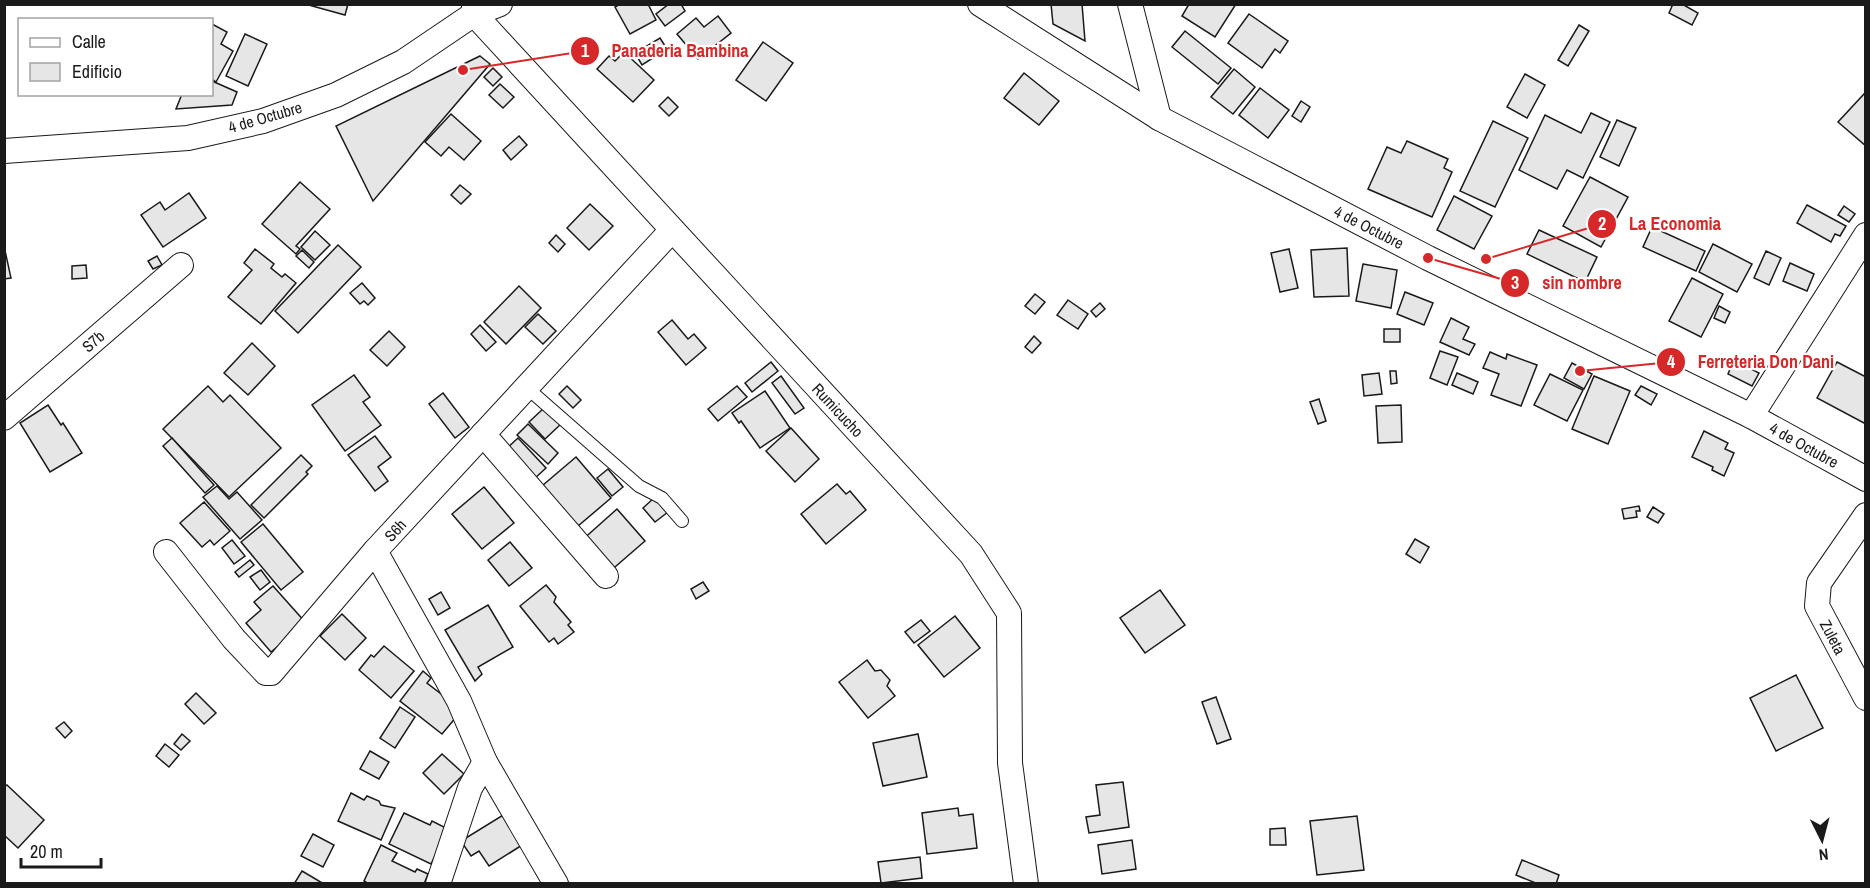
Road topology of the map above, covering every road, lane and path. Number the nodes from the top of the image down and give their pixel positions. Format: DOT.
graph roads {
  1 [pos="500,4"];
  2 [pos="980,4"];
  3 [pos="1130,4"];
  4 [pos="474,9"];
  5 [pos="1159,118"];
  6 [pos="4,151"];
  7 [pos="672,230"];
  8 [pos="1866,235"];
  9 [pos="181,265"];
  10 [pos="526,387"];
  11 [pos="1751,416"];
  12 [pos="4,418"];
  13 [pos="483,434"];
  14 [pos="1866,479"];
  15 [pos="1866,515"];
  16 [pos="682,521"];
  17 [pos="375,551"];
  18 [pos="165,552"];
  19 [pos="606,576"];
  20 [pos="1866,698"];
  21 [pos="485,762"];
  22 [pos="438,884"];
  23 [pos="556,884"];
  24 [pos="1026,884"];
  1 -- 4 [label="street, 4 de Octubre"];
  2 -- 5 [label="street, 4 de Octubre"];
  3 -- 5 [label="street"];
  4 -- 6 [label="street, 4 de Octubre"];
  4 -- 7 [label="street, Rumicucho"];
  5 -- 11 [label="street, 4 de Octubre"];
  7 -- 10 [label="street, S6h"];
  7 -- 24 [label="street, Rumicucho"];
  8 -- 11 [label="street"];
  9 -- 12 [label="street, S7b"];
  10 -- 13 [label="street, S6h"];
  10 -- 16 [label="lane"];
  11 -- 14 [label="street, 4 de Octubre"];
  13 -- 17 [label="street, S6h"];
  13 -- 19 [label="street"];
  15 -- 20 [label="street, Zuleta"];
  17 -- 18 [label="street"];
  17 -- 21 [label="street, S6h"];
  21 -- 22 [label="street"];
  21 -- 23 [label="street, S6h"];
}
